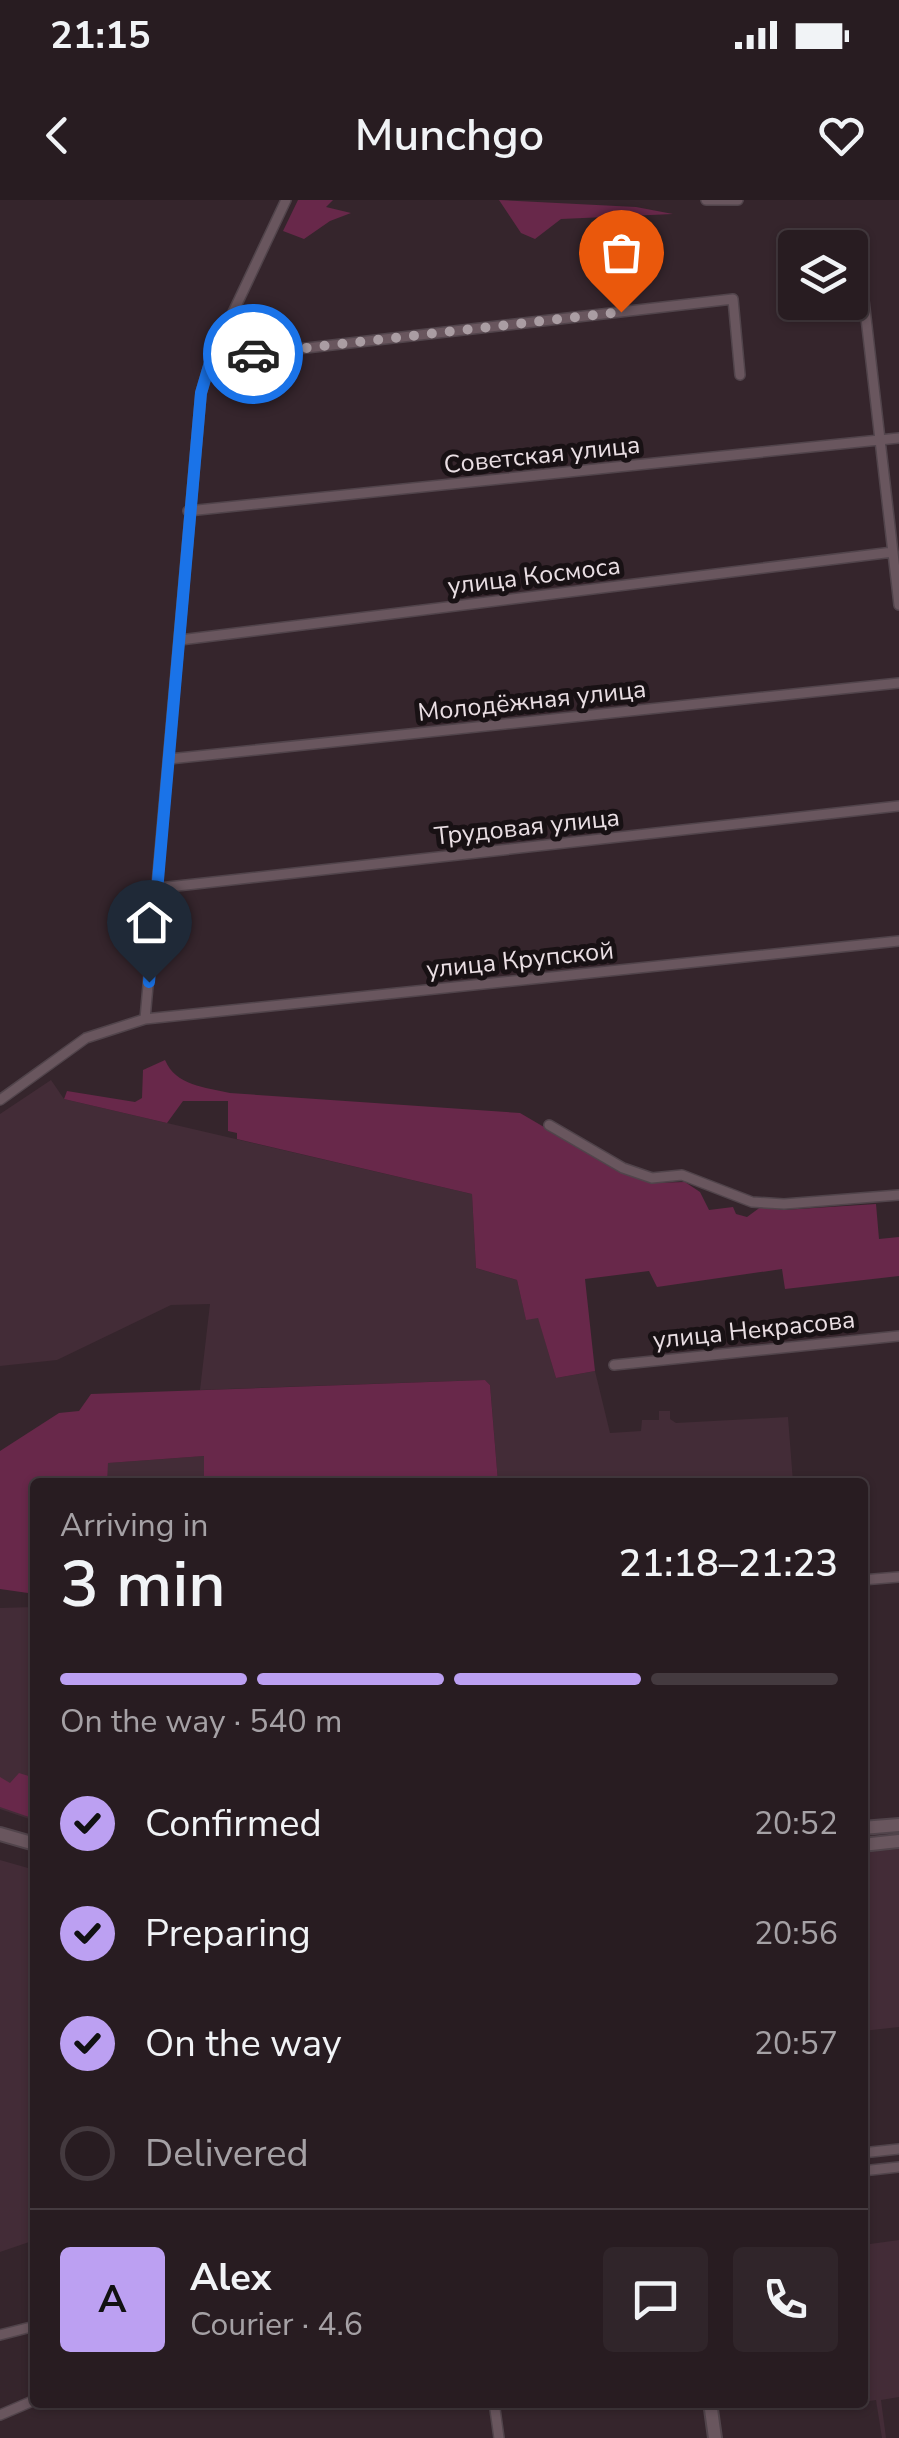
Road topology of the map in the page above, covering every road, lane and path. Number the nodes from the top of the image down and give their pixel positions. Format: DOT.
graph roads {
  1 [pos="286,200"];
  2 [pos="706,200"];
  3 [pos="738,200"];
  4 [pos="867,320"];
  5 [pos="211,359"];
  6 [pos="740,375"];
  7 [pos="899,438"];
  8 [pos="881,441"];
  9 [pos="188,511"];
  10 [pos="893,552"];
  11 [pos="899,605"];
  12 [pos="180,640"];
  13 [pos="899,684"];
  14 [pos="169,759"];
  15 [pos="899,806"];
  16 [pos="159,888"];
  17 [pos="899,941"];
  18 [pos="144,1019"];
  19 [pos="0,1100"];
  20 [pos="548,1125"];
  21 [pos="899,1194"];
  22 [pos="899,1336"];
  23 [pos="614,1365"];
  24 [pos="899,1577"];
  25 [pos="868,1580"];
  26 [pos="899,1824"];
  27 [pos="868,1827"];
  28 [pos="0,1834"];
  29 [pos="899,1841"];
  30 [pos="30,1843"];
  31 [pos="868,1844"];
  32 [pos="899,2149"];
  33 [pos="868,2152"];
  34 [pos="899,2167"];
  35 [pos="868,2170"];
  36 [pos="30,2327"];
  37 [pos="0,2335"];
  38 [pos="30,2402"];
  39 [pos="495,2408"];
  40 [pos="711,2408"];
  41 [pos="0,2416"];
  42 [pos="498,2438"];
  43 [pos="715,2438"];
  1 -- 5 [label="street"];
  2 -- 3 [label="street"];
  4 -- 8 [label="street"];
  5 -- 6 [label="street"];
  5 -- 9 [label="street"];
  7 -- 8 [label="street, Советская улица"];
  8 -- 9 [label="street, Советская улица"];
  8 -- 10 [label="street"];
  9 -- 12 [label="street"];
  10 -- 11 [label="street"];
  10 -- 12 [label="street, улица Космоса"];
  12 -- 14 [label="street"];
  13 -- 14 [label="street, Молодёжная улица"];
  14 -- 16 [label="street"];
  15 -- 16 [label="street, Трудовая улица"];
  16 -- 18 [label="street"];
  17 -- 18 [label="street, улица Крупской"];
  18 -- 19 [label="street, улица Крупской"];
  20 -- 21 [label="street"];
  22 -- 23 [label="street, улица Некрасова"];
  24 -- 25 [label="street"];
  26 -- 27 [label="main road"];
  28 -- 30 [label="main road"];
  29 -- 31 [label="main road"];
  32 -- 33 [label="street"];
  34 -- 35 [label="street"];
  36 -- 37 [label="street"];
  38 -- 41 [label="street"];
  39 -- 42 [label="street"];
  40 -- 43 [label="main road"];
}
